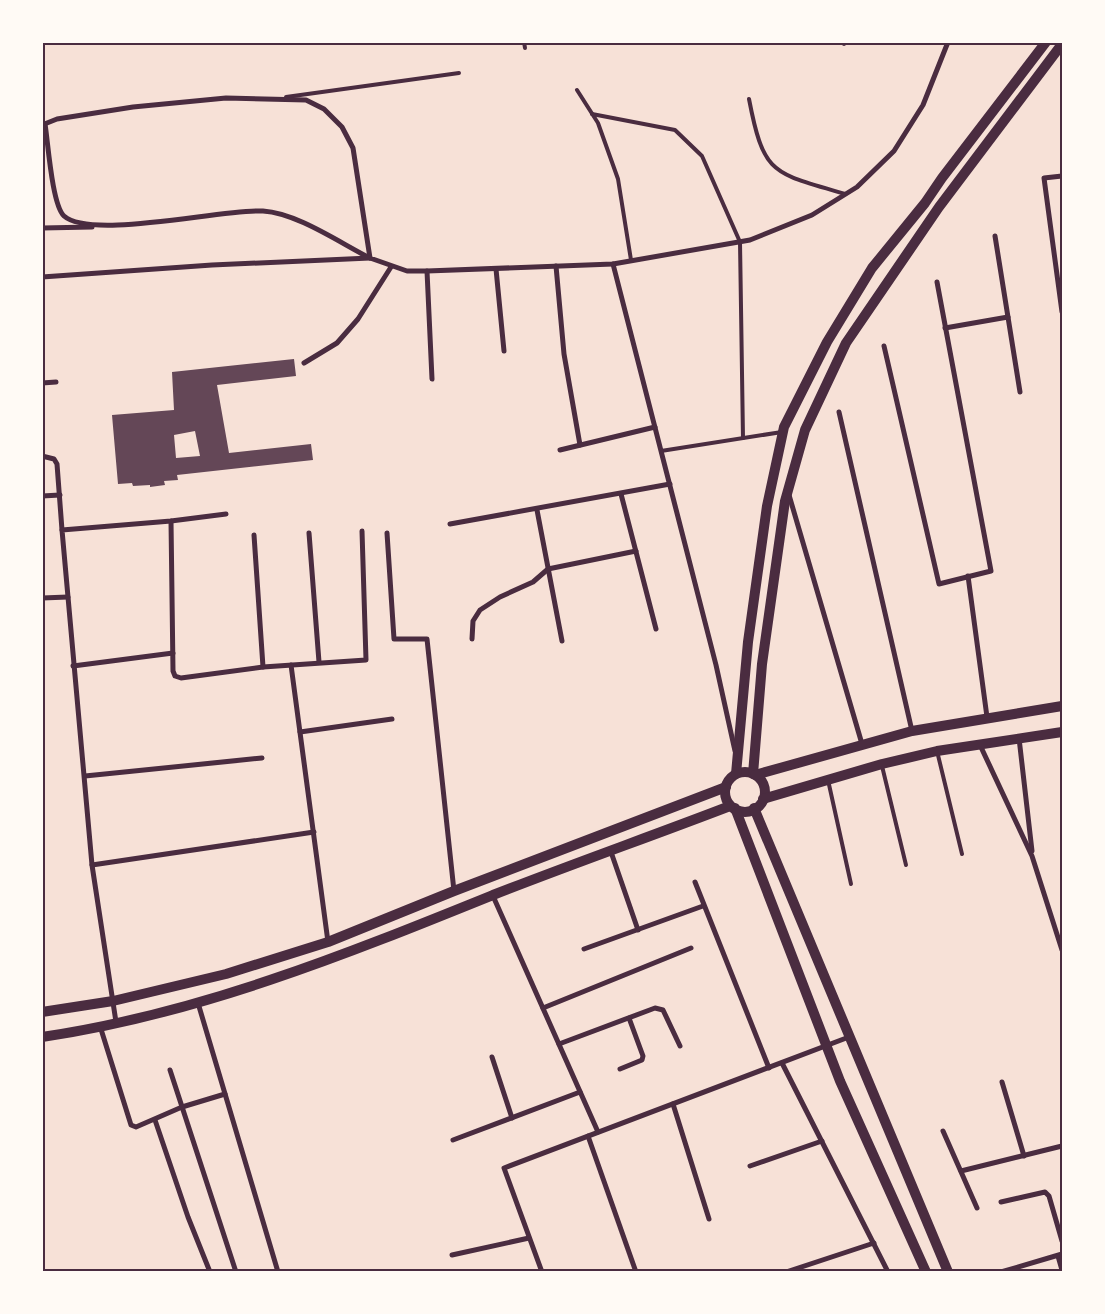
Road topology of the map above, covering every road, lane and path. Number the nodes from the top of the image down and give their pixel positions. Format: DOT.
graph roads {
  1 [pos="524,42"];
  2 [pos="948,42"];
  3 [pos="1046,42"];
  4 [pos="1062,44"];
  5 [pos="525,48"];
  6 [pos="458,73"];
  7 [pos="577,90"];
  8 [pos="281,98"];
  9 [pos="749,99"];
  10 [pos="592,114"];
  11 [pos="44,124"];
  12 [pos="1062,176"];
  13 [pos="845,194"];
  14 [pos="107,226"];
  15 [pos="42,228"];
  16 [pos="995,236"];
  17 [pos="740,242"];
  18 [pos="370,258"];
  19 [pos="631,260"];
  20 [pos="613,264"];
  21 [pos="391,266"];
  22 [pos="556,266"];
  23 [pos="496,269"];
  24 [pos="427,271"];
  25 [pos="42,277"];
  26 [pos="937,282"];
  27 [pos="1062,312"];
  28 [pos="1008,317"];
  29 [pos="945,328"];
  30 [pos="884,346"];
  31 [pos="504,351"];
  32 [pos="304,363"];
  33 [pos="432,379"];
  34 [pos="56,382"];
  35 [pos="42,383"];
  36 [pos="1020,392"];
  37 [pos="839,412"];
  38 [pos="655,427"];
  39 [pos="783,432"];
  40 [pos="743,438"];
  41 [pos="580,445"];
  42 [pos="560,450"];
  43 [pos="661,450"];
  44 [pos="42,456"];
  45 [pos="670,484"];
  46 [pos="788,492"];
  47 [pos="621,494"];
  48 [pos="60,495"];
  49 [pos="42,496"];
  50 [pos="537,510"];
  51 [pos="226,514"];
  52 [pos="171,521"];
  53 [pos="450,524"];
  54 [pos="62,530"];
  55 [pos="362,531"];
  56 [pos="387,533"];
  57 [pos="309,534"];
  58 [pos="254,535"];
  59 [pos="636,551"];
  60 [pos="548,569"];
  61 [pos="968,576"];
  62 [pos="68,597"];
  63 [pos="42,598"];
  64 [pos="656,629"];
  65 [pos="472,639"];
  66 [pos="562,641"];
  67 [pos="172,653"];
  68 [pos="319,662"];
  69 [pos="291,665"];
  70 [pos="73,666"];
  71 [pos="263,667"];
  72 [pos="1062,706"];
  73 [pos="988,718"];
  74 [pos="392,720"];
  75 [pos="912,731"];
  76 [pos="300,732"];
  77 [pos="1062,732"];
  78 [pos="1019,738"];
  79 [pos="862,744"];
  80 [pos="980,745"];
  81 [pos="937,752"];
  82 [pos="262,758"];
  83 [pos="737,762"];
  84 [pos="882,764"];
  85 [pos="736,774"];
  86 [pos="754,774"];
  87 [pos="85,776"];
  88 [pos="827,778"];
  89 [pos="726,787"];
  90 [pos="763,799"];
  91 [pos="733,807"];
  92 [pos="754,808"];
  93 [pos="314,832"];
  94 [pos="611,852"];
  95 [pos="962,854"];
  96 [pos="1032,856"];
  97 [pos="92,865"];
  98 [pos="906,865"];
  99 [pos="695,882"];
  100 [pos="851,884"];
  101 [pos="454,891"];
  102 [pos="493,896"];
  103 [pos="703,906"];
  104 [pos="1062,923"];
  105 [pos="1056,924"];
  106 [pos="638,930"];
  107 [pos="328,942"];
  108 [pos="691,948"];
  109 [pos="584,949"];
  110 [pos="1062,950"];
  111 [pos="113,1001"];
  112 [pos="198,1002"];
  113 [pos="543,1008"];
  114 [pos="42,1012"];
  115 [pos="629,1018"];
  116 [pos="116,1022"];
  117 [pos="100,1025"];
  118 [pos="42,1037"];
  119 [pos="849,1037"];
  120 [pos="559,1044"];
  121 [pos="680,1046"];
  122 [pos="828,1046"];
  123 [pos="492,1057"];
  124 [pos="782,1063"];
  125 [pos="769,1068"];
  126 [pos="620,1069"];
  127 [pos="170,1070"];
  128 [pos="1002,1082"];
  129 [pos="580,1092"];
  130 [pos="225,1094"];
  131 [pos="674,1104"];
  132 [pos="182,1107"];
  133 [pos="512,1118"];
  134 [pos="155,1120"];
  135 [pos="943,1131"];
  136 [pos="598,1132"];
  137 [pos="588,1136"];
  138 [pos="453,1140"];
  139 [pos="822,1141"];
  140 [pos="1062,1146"];
  141 [pos="1024,1156"];
  142 [pos="750,1166"];
  143 [pos="961,1171"];
  144 [pos="1001,1202"];
  145 [pos="977,1208"];
  146 [pos="709,1219"];
  147 [pos="529,1238"];
  148 [pos="1062,1241"];
  149 [pos="874,1243"];
  150 [pos="452,1254"];
  151 [pos="1060,1255"];
  152 [pos="1062,1270"];
  153 [pos="210,1272"];
  154 [pos="236,1272"];
  155 [pos="278,1272"];
  156 [pos="542,1272"];
  157 [pos="636,1272"];
  158 [pos="786,1272"];
  159 [pos="888,1272"];
  160 [pos="926,1272"];
  161 [pos="948,1272"];
  162 [pos="1002,1272"];
  1 -- 5 [label="lane"];
  2 -- 13 [label="street"];
  3 -- 39 [label="main road"];
  4 -- 46 [label="main road"];
  6 -- 8 [label="lane"];
  7 -- 10 [label="lane"];
  8 -- 11 [label="street"];
  8 -- 18 [label="street"];
  9 -- 13 [label="lane"];
  10 -- 17 [label="lane"];
  10 -- 19 [label="lane"];
  11 -- 14 [label="street"];
  12 -- 27 [label="street"];
  13 -- 17 [label="street"];
  14 -- 15 [label="street"];
  14 -- 18 [label="street"];
  16 -- 28 [label="street"];
  17 -- 19 [label="street"];
  17 -- 40 [label="lane"];
  18 -- 21 [label="street"];
  18 -- 25 [label="street"];
  19 -- 20 [label="street"];
  20 -- 22 [label="street"];
  20 -- 38 [label="street"];
  21 -- 24 [label="street"];
  21 -- 32 [label="street"];
  22 -- 23 [label="street"];
  22 -- 41 [label="street"];
  23 -- 24 [label="street"];
  23 -- 31 [label="street"];
  24 -- 33 [label="street"];
  26 -- 29 [label="street"];
  28 -- 29 [label="street"];
  28 -- 36 [label="street"];
  29 -- 61 [label="street"];
  30 -- 61 [label="street"];
  34 -- 35 [label="street"];
  37 -- 75 [label="street"];
  38 -- 41 [label="street"];
  38 -- 43 [label="street"];
  39 -- 40 [label="lane"];
  39 -- 83 [label="main road"];
  40 -- 43 [label="lane"];
  41 -- 42 [label="street"];
  43 -- 45 [label="street"];
  44 -- 48 [label="street"];
  45 -- 47 [label="street"];
  45 -- 83 [label="street"];
  46 -- 79 [label="street"];
  46 -- 86 [label="main road"];
  47 -- 50 [label="street"];
  47 -- 59 [label="street"];
  48 -- 49 [label="street"];
  48 -- 54 [label="street"];
  50 -- 53 [label="street"];
  50 -- 60 [label="street"];
  51 -- 52 [label="street"];
  52 -- 54 [label="street"];
  52 -- 67 [label="street"];
  54 -- 62 [label="street"];
  55 -- 68 [label="street"];
  56 -- 101 [label="street"];
  57 -- 68 [label="street"];
  58 -- 71 [label="street"];
  59 -- 60 [label="street"];
  59 -- 64 [label="street"];
  60 -- 65 [label="street"];
  60 -- 66 [label="street"];
  61 -- 73 [label="street"];
  62 -- 63 [label="street"];
  62 -- 70 [label="street"];
  67 -- 70 [label="street"];
  67 -- 71 [label="street"];
  68 -- 69 [label="street"];
  69 -- 71 [label="street"];
  69 -- 76 [label="street"];
  70 -- 87 [label="street"];
  72 -- 73 [label="main road"];
  73 -- 75 [label="main road"];
  74 -- 76 [label="street"];
  75 -- 79 [label="main road"];
  76 -- 93 [label="street"];
  77 -- 78 [label="main road"];
  78 -- 80 [label="main road"];
  78 -- 96 [label="street"];
  79 -- 86 [label="main road"];
  80 -- 81 [label="main road"];
  80 -- 96 [label="street"];
  81 -- 84 [label="main road"];
  81 -- 95 [label="lane"];
  82 -- 87 [label="street"];
  83 -- 85 [label="main road"];
  84 -- 88 [label="main road"];
  84 -- 98 [label="lane"];
  85 -- 86 [label="main road"];
  85 -- 89 [label="main road"];
  86 -- 90 [label="main road"];
  87 -- 97 [label="street"];
  88 -- 90 [label="main road"];
  88 -- 100 [label="lane"];
  89 -- 91 [label="main road"];
  89 -- 101 [label="main road"];
  90 -- 92 [label="main road"];
  91 -- 92 [label="main road"];
  91 -- 94 [label="main road"];
  91 -- 122 [label="main road"];
  92 -- 119 [label="main road"];
  93 -- 97 [label="street"];
  93 -- 107 [label="street"];
  94 -- 102 [label="main road"];
  94 -- 106 [label="street"];
  96 -- 105 [label="street"];
  97 -- 111 [label="street"];
  99 -- 103 [label="street"];
  101 -- 107 [label="main road"];
  102 -- 112 [label="main road"];
  102 -- 113 [label="street"];
  103 -- 106 [label="street"];
  103 -- 125 [label="street"];
  104 -- 105 [label="street"];
  105 -- 110 [label="street"];
  106 -- 109 [label="street"];
  107 -- 111 [label="main road"];
  108 -- 113 [label="street"];
  111 -- 114 [label="main road"];
  111 -- 116 [label="street"];
  112 -- 116 [label="main road"];
  112 -- 130 [label="street"];
  113 -- 120 [label="street"];
  115 -- 120 [label="street"];
  115 -- 121 [label="street"];
  115 -- 126 [label="street"];
  116 -- 117 [label="main road"];
  117 -- 118 [label="main road"];
  117 -- 134 [label="street"];
  119 -- 122 [label="street"];
  119 -- 161 [label="main road"];
  120 -- 129 [label="street"];
  122 -- 124 [label="street"];
  122 -- 160 [label="main road"];
  123 -- 133 [label="street"];
  124 -- 125 [label="street"];
  124 -- 139 [label="street"];
  125 -- 131 [label="street"];
  127 -- 132 [label="street"];
  128 -- 141 [label="street"];
  129 -- 133 [label="street"];
  129 -- 136 [label="street"];
  130 -- 132 [label="street"];
  130 -- 155 [label="street"];
  131 -- 136 [label="street"];
  131 -- 146 [label="street"];
  132 -- 134 [label="street"];
  132 -- 154 [label="street"];
  133 -- 138 [label="street"];
  134 -- 153 [label="street"];
  135 -- 143 [label="street"];
  136 -- 137 [label="street"];
  137 -- 147 [label="street"];
  137 -- 157 [label="street"];
  139 -- 142 [label="street"];
  139 -- 149 [label="street"];
  140 -- 141 [label="street"];
  141 -- 143 [label="street"];
  143 -- 145 [label="street"];
  144 -- 148 [label="street"];
  147 -- 150 [label="street"];
  147 -- 156 [label="street"];
  149 -- 158 [label="street"];
  149 -- 159 [label="street"];
  151 -- 152 [label="street"];
  151 -- 162 [label="street"];
}
